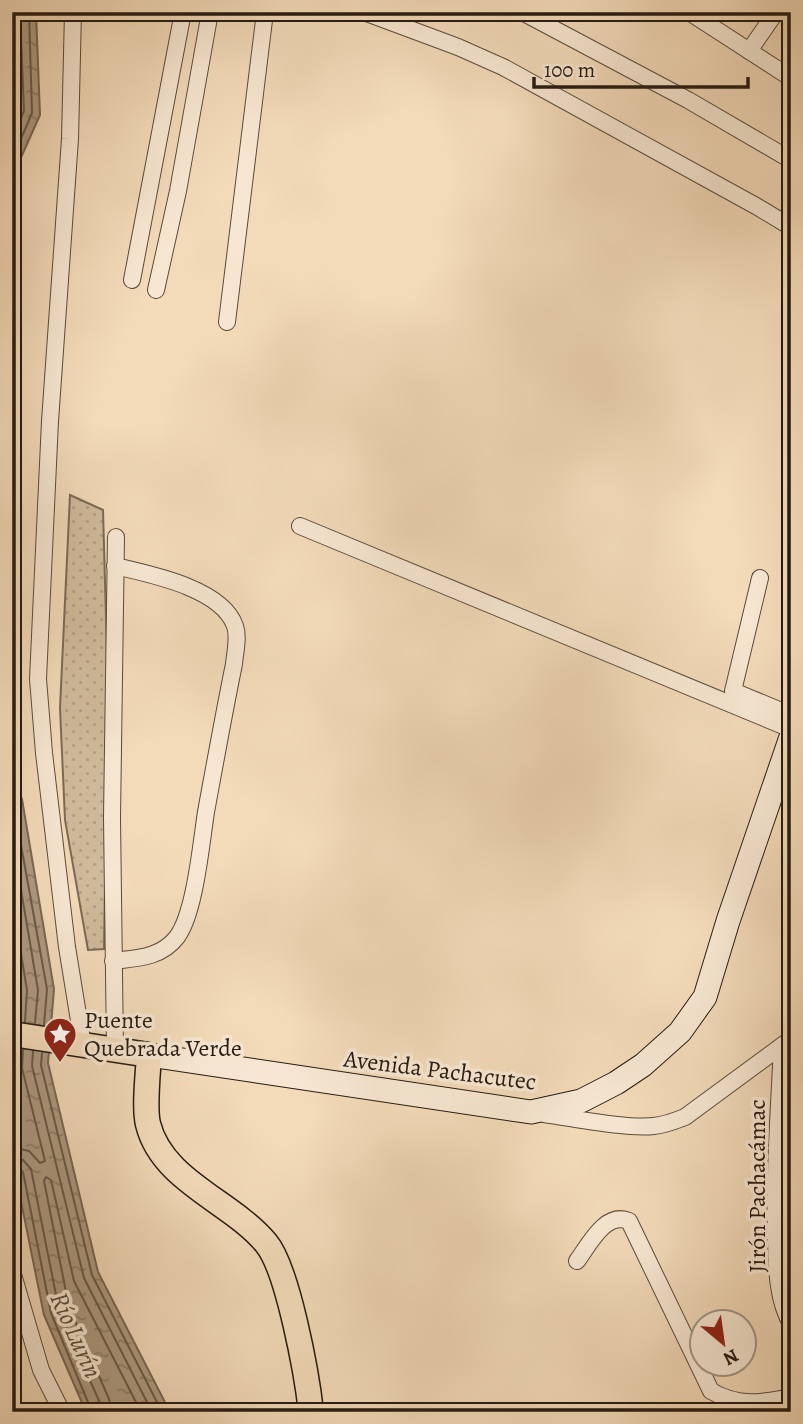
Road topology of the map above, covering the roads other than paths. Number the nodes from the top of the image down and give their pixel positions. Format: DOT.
graph roads {
  1 [pos="73,12"];
  2 [pos="183,12"];
  3 [pos="211,12"];
  4 [pos="265,12"];
  5 [pos="364,12"];
  6 [pos="522,12"];
  7 [pos="689,12"];
  8 [pos="776,12"];
  9 [pos="749,51"];
  10 [pos="791,78"];
  11 [pos="791,160"];
  12 [pos="791,228"];
  13 [pos="132,280"];
  14 [pos="156,290"];
  15 [pos="227,322"];
  16 [pos="300,526"];
  17 [pos="116,537"];
  18 [pos="115,566"];
  19 [pos="760,578"];
  20 [pos="791,715"];
  21 [pos="791,729"];
  22 [pos="791,737"];
  23 [pos="113,961"];
  24 [pos="12,1034"];
  25 [pos="786,1042"];
  26 [pos="76,1044"];
  27 [pos="115,1050"];
  28 [pos="149,1055"];
  29 [pos="531,1112"];
  30 [pos="577,1261"];
  31 [pos="12,1270"];
  32 [pos="791,1324"];
  33 [pos="791,1397"];
  34 [pos="62,1412"];
  35 [pos="311,1412"];
  1 -- 26 [label="street"];
  2 -- 13 [label="street"];
  3 -- 14 [label="street"];
  4 -- 15 [label="street"];
  5 -- 12 [label="street"];
  6 -- 11 [label="street"];
  7 -- 9 [label="street"];
  8 -- 9 [label="street"];
  9 -- 10 [label="street"];
  16 -- 21 [label="street"];
  17 -- 18 [label="street"];
  18 -- 23 [label="street"];
  18 -- 23 [label="street"];
  19 -- 20 [label="street"];
  22 -- 29 [label="main road, Avenida Pachacutec"];
  23 -- 27 [label="street"];
  24 -- 26 [label="main road"];
  25 -- 29 [label="street"];
  25 -- 32 [label="street, Jirón Pachacámac"];
  26 -- 27 [label="main road"];
  27 -- 28 [label="main road"];
  28 -- 29 [label="main road, Avenida Pachacutec"];
  28 -- 35 [label="main road"];
  30 -- 33 [label="street"];
  31 -- 34 [label="street"];
}
